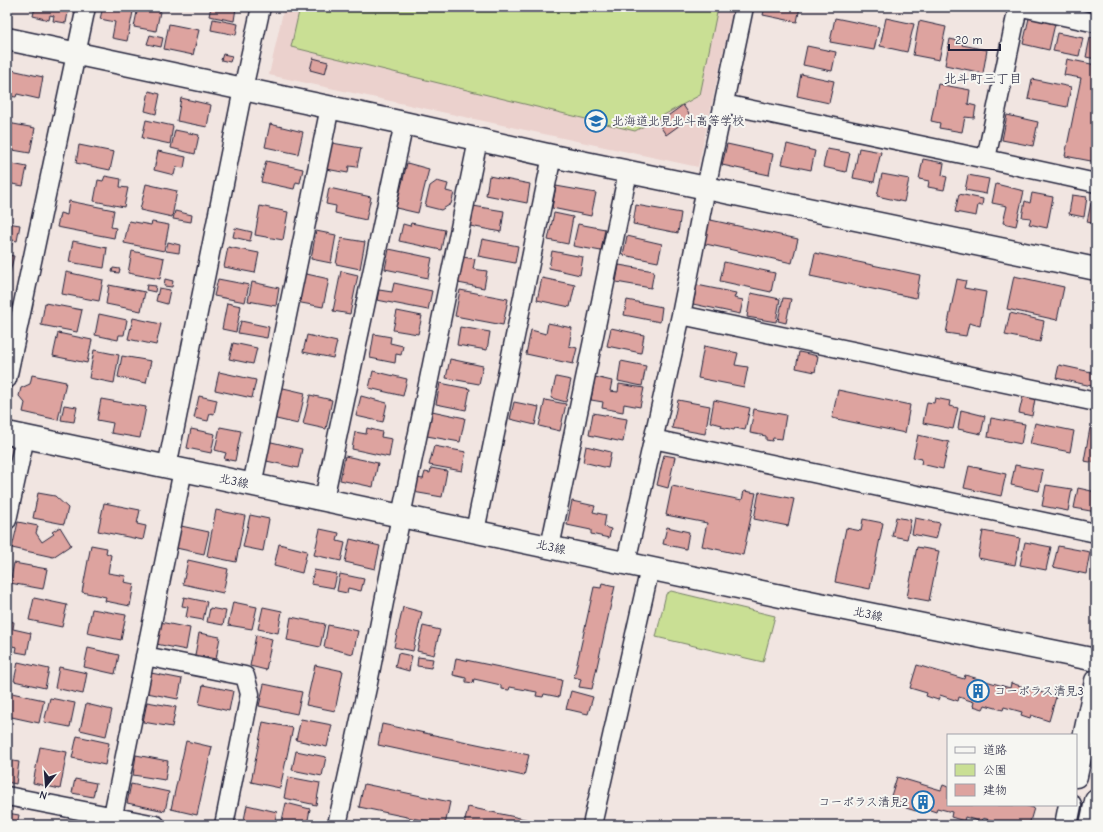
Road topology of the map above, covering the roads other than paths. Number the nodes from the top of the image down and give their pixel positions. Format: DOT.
graph roads {
  1 [pos="86,7"];
  2 [pos="261,7"];
  3 [pos="744,7"];
  4 [pos="1018,7"];
  5 [pos="1022,7"];
  6 [pos="1096,23"];
  7 [pos="7,39"];
  8 [pos="76,54"];
  9 [pos="243,89"];
  10 [pos="724,104"];
  11 [pos="330,107"];
  12 [pos="404,123"];
  13 [pos="478,140"];
  14 [pos="552,156"];
  15 [pos="986,159"];
  16 [pos="628,172"];
  17 [pos="1096,184"];
  18 [pos="706,188"];
  19 [pos="1096,269"];
  20 [pos="681,315"];
  21 [pos="7,379"];
  22 [pos="1096,402"];
  23 [pos="16,435"];
  24 [pos="653,439"];
  25 [pos="175,468"];
  26 [pos="252,485"];
  27 [pos="324,499"];
  28 [pos="400,516"];
  29 [pos="7,520"];
  30 [pos="475,531"];
  31 [pos="1096,533"];
  32 [pos="550,547"];
  33 [pos="626,562"];
  34 [pos="650,568"];
  35 [pos="146,656"];
  36 [pos="1096,660"];
  37 [pos="1096,681"];
  38 [pos="1077,771"];
  39 [pos="7,796"];
  40 [pos="1096,801"];
  41 [pos="1070,806"];
  42 [pos="112,821"];
  43 [pos="156,825"];
  44 [pos="224,825"];
  45 [pos="337,825"];
  46 [pos="592,825"];
  47 [pos="1066,825"];
  48 [pos="1091,825"];
  1 -- 8 [label="street"];
  2 -- 9 [label="street"];
  3 -- 10 [label="street"];
  4 -- 15 [label="street"];
  5 -- 6 [label="street"];
  7 -- 8 [label="street"];
  8 -- 9 [label="street"];
  8 -- 21 [label="street"];
  9 -- 11 [label="street"];
  9 -- 25 [label="street"];
  10 -- 15 [label="street"];
  10 -- 18 [label="street"];
  11 -- 12 [label="street"];
  11 -- 26 [label="street"];
  12 -- 13 [label="street"];
  12 -- 27 [label="street"];
  13 -- 14 [label="street"];
  13 -- 28 [label="street"];
  14 -- 16 [label="street"];
  14 -- 30 [label="street"];
  15 -- 17 [label="street"];
  16 -- 18 [label="street"];
  16 -- 32 [label="street"];
  18 -- 19 [label="street"];
  18 -- 20 [label="street"];
  20 -- 22 [label="street"];
  20 -- 24 [label="street"];
  23 -- 25 [label="street, 北3線"];
  23 -- 29 [label="street"];
  24 -- 31 [label="street"];
  24 -- 33 [label="street"];
  25 -- 26 [label="street, 北3線"];
  25 -- 35 [label="street"];
  26 -- 27 [label="street, 北3線"];
  27 -- 28 [label="street, 北3線"];
  28 -- 30 [label="street, 北3線"];
  28 -- 45 [label="street"];
  30 -- 32 [label="street, 北3線"];
  32 -- 33 [label="street, 北3線"];
  33 -- 34 [label="street, 北3線"];
  34 -- 36 [label="street, 北3線"];
  34 -- 46 [label="street"];
  35 -- 42 [label="street"];
  35 -- 44 [label="street"];
  37 -- 38 [label="street"];
  39 -- 42 [label="street"];
  40 -- 48 [label="street"];
  41 -- 47 [label="street"];
  42 -- 43 [label="street"];
}
